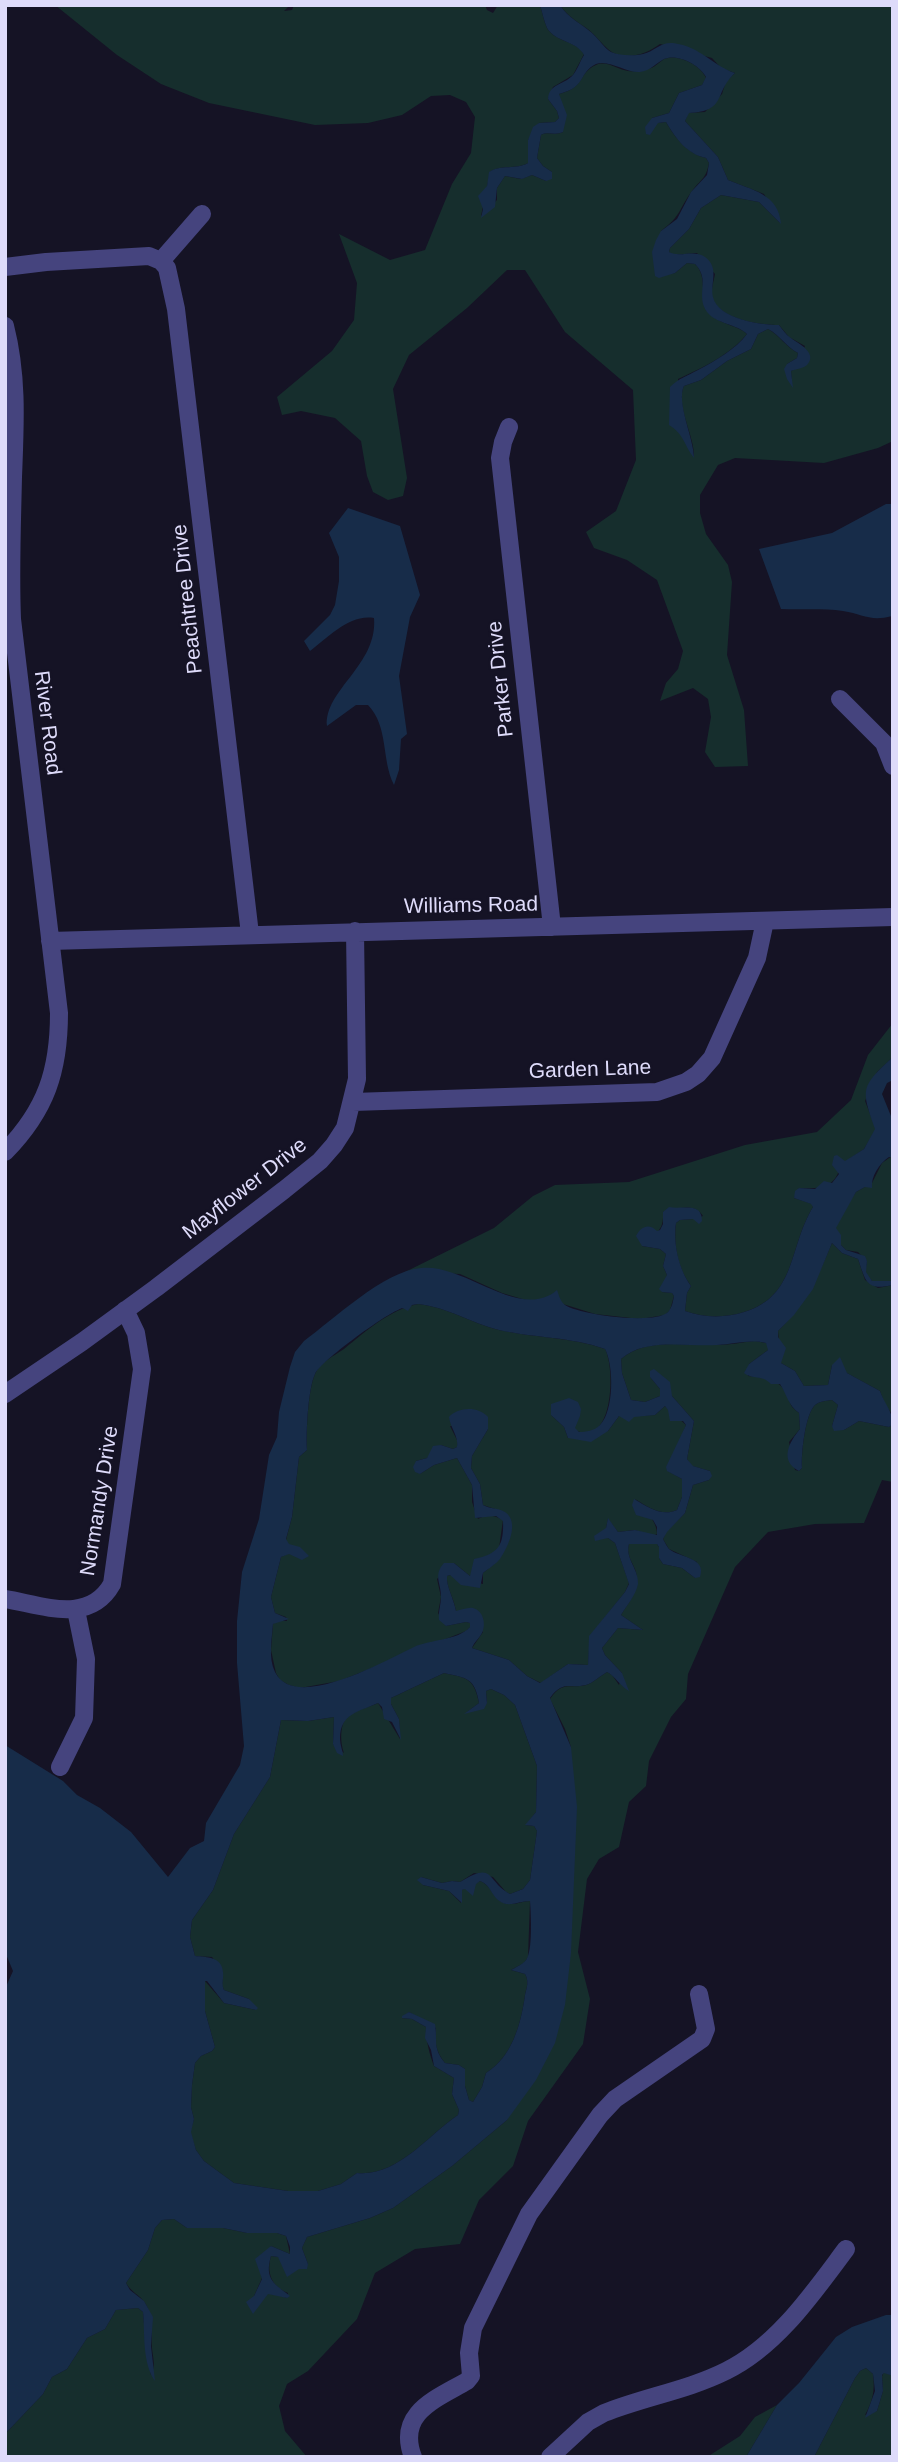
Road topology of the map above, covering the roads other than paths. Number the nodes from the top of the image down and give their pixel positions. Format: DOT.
graph roads {
  1 [pos="202,214"];
  2 [pos="161,261"];
  3 [pos="5,267"];
  4 [pos="5,327"];
  5 [pos="509,427"];
  6 [pos="840,699"];
  7 [pos="892,760"];
  8 [pos="893,917"];
  9 [pos="765,921"];
  10 [pos="552,927"];
  11 [pos="355,931"];
  12 [pos="250,934"];
  13 [pos="50,941"];
  14 [pos="353,1102"];
  15 [pos="5,1152"];
  16 [pos="125,1310"];
  17 [pos="5,1394"];
  18 [pos="5,1598"];
  19 [pos="76,1610"];
  20 [pos="60,1767"];
  21 [pos="699,1994"];
  22 [pos="846,2249"];
  23 [pos="413,2457"];
  24 [pos="550,2457"];
  1 -- 2 [label="street"];
  2 -- 3 [label="street"];
  2 -- 12 [label="street, Peachtree Drive"];
  4 -- 13 [label="street, River Road"];
  5 -- 10 [label="street, Parker Drive"];
  6 -- 7 [label="street"];
  8 -- 9 [label="street, Williams Road"];
  9 -- 10 [label="street, Williams Road"];
  9 -- 14 [label="street, Garden Lane"];
  10 -- 11 [label="street, Williams Road"];
  11 -- 12 [label="street, Williams Road"];
  11 -- 14 [label="street, Mayflower Drive"];
  12 -- 13 [label="street, Williams Road"];
  13 -- 15 [label="street, River Road"];
  14 -- 16 [label="street, Mayflower Drive"];
  16 -- 17 [label="street, Mayflower Drive"];
  16 -- 19 [label="street, Normandy Drive"];
  18 -- 19 [label="street"];
  19 -- 20 [label="street"];
  21 -- 23 [label="street"];
  22 -- 24 [label="street"];
}
